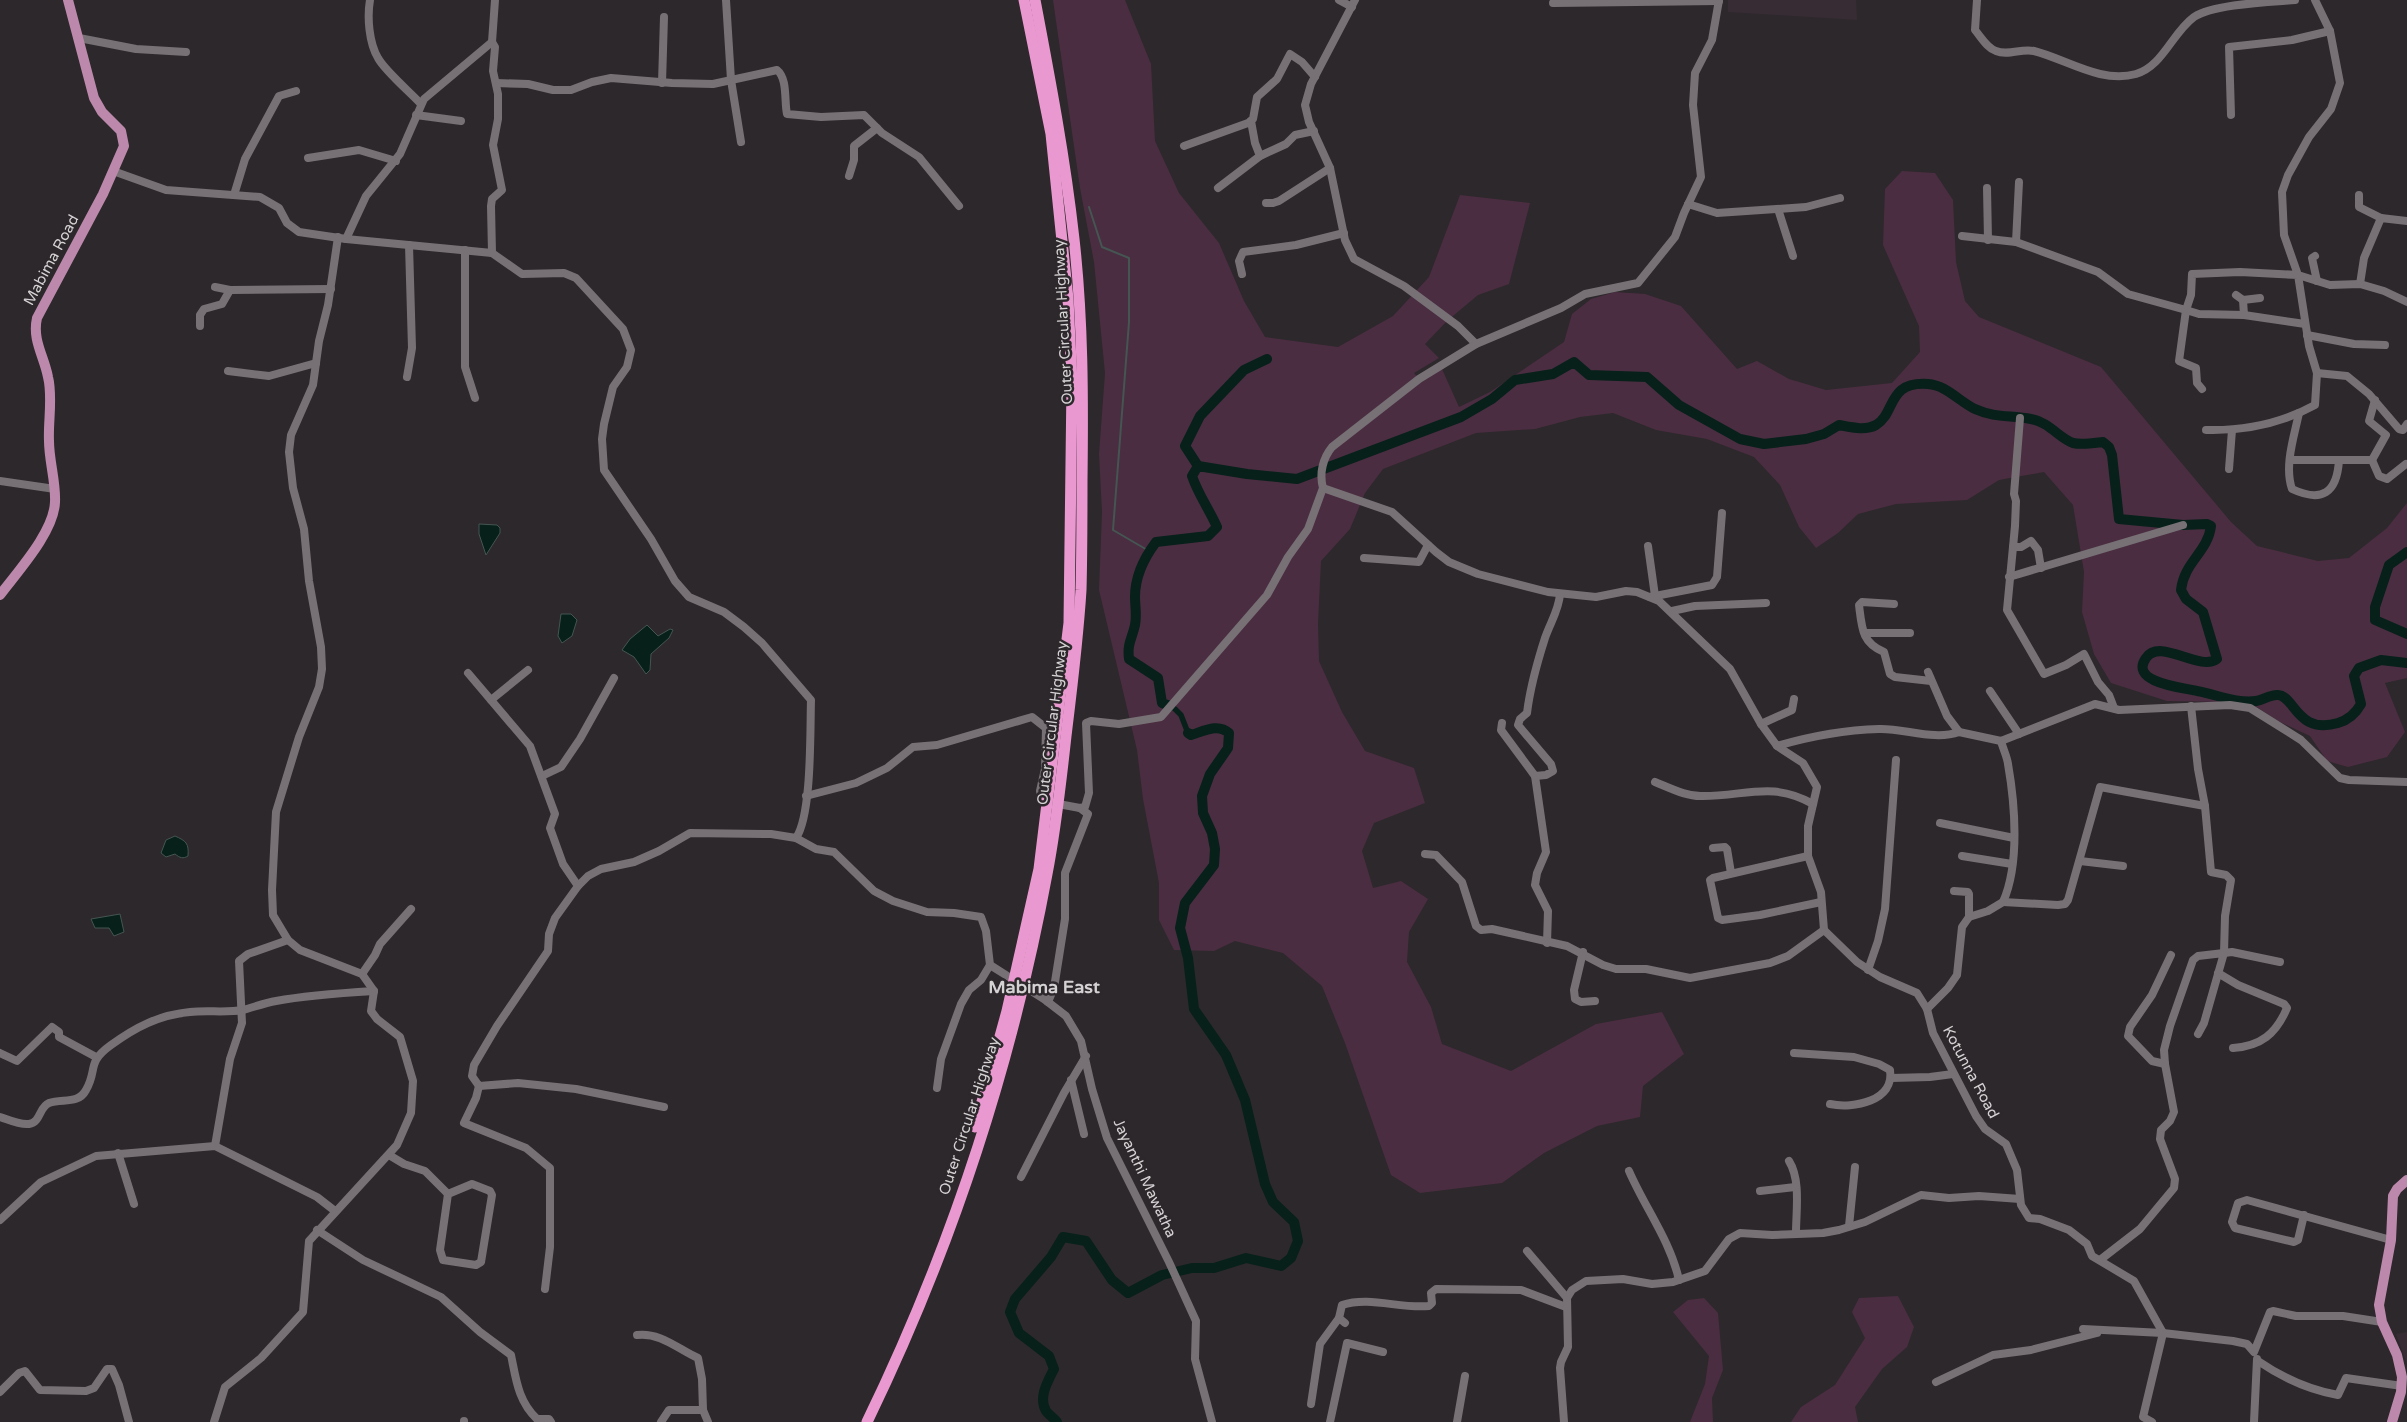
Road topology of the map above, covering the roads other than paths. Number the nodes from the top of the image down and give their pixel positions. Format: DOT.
graph roads {
  1 [pos="68,0"];
  2 [pos="370,0"];
  3 [pos="496,0"];
  4 [pos="726,0"];
  5 [pos="1024,0"];
  6 [pos="1035,0"];
  7 [pos="1339,0"];
  8 [pos="1719,0"];
  9 [pos="1977,0"];
  10 [pos="2295,0"];
  11 [pos="2315,0"];
  12 [pos="1553,3"];
  13 [pos="1353,4"];
  14 [pos="664,17"];
  15 [pos="2330,31"];
  16 [pos="79,38"];
  17 [pos="492,42"];
  18 [pos="186,52"];
  19 [pos="1315,76"];
  20 [pos="731,80"];
  21 [pos="496,82"];
  22 [pos="662,83"];
  23 [pos="296,91"];
  24 [pos="421,104"];
  25 [pos="416,115"];
  26 [pos="2231,115"];
  27 [pos="461,121"];
  28 [pos="1251,121"];
  29 [pos="878,128"];
  30 [pos="1314,131"];
  31 [pos="741,142"];
  32 [pos="1184,146"];
  33 [pos="1260,156"];
  34 [pos="308,158"];
  35 [pos="396,161"];
  36 [pos="1330,168"];
  37 [pos="113,171"];
  38 [pos="849,176"];
  39 [pos="2019,182"];
  40 [pos="1218,188"];
  41 [pos="1987,188"];
  42 [pos="234,195"];
  43 [pos="2359,195"];
  44 [pos="1840,198"];
  45 [pos="1266,203"];
  46 [pos="1688,204"];
  47 [pos="959,206"];
  48 [pos="1778,209"];
  49 [pos="2381,218"];
  50 [pos="2407,221"];
  51 [pos="1344,234"];
  52 [pos="1962,236"];
  53 [pos="342,238"];
  54 [pos="1988,240"];
  55 [pos="2016,242"];
  56 [pos="409,245"];
  57 [pos="465,250"];
  58 [pos="492,253"];
  59 [pos="1793,256"];
  60 [pos="2315,256"];
  61 [pos="1242,274"];
  62 [pos="2298,275"];
  63 [pos="2317,281"];
  64 [pos="2360,284"];
  65 [pos="215,288"];
  66 [pos="331,289"];
  67 [pos="230,290"];
  68 [pos="2260,298"];
  69 [pos="2407,302"];
  70 [pos="2186,310"];
  71 [pos="2244,315"];
  72 [pos="2306,324"];
  73 [pos="200,326"];
  74 [pos="2307,335"];
  75 [pos="1476,344"];
  76 [pos="2385,345"];
  77 [pos="316,363"];
  78 [pos="228,371"];
  79 [pos="2316,373"];
  80 [pos="407,377"];
  81 [pos="2202,389"];
  82 [pos="475,398"];
  83 [pos="2375,400"];
  84 [pos="2299,413"];
  85 [pos="2020,418"];
  86 [pos="2407,424"];
  87 [pos="2206,430"];
  88 [pos="2232,430"];
  89 [pos="2292,460"];
  90 [pos="2339,460"];
  91 [pos="2372,460"];
  92 [pos="2406,464"];
  93 [pos="2229,469"];
  94 [pos="0,480"];
  95 [pos="1322,485"];
  96 [pos="55,489"];
  97 [pos="1722,513"];
  98 [pos="2183,525"];
  99 [pos="1428,545"];
  100 [pos="1648,546"];
  101 [pos="2013,547"];
  102 [pos="1364,558"];
  103 [pos="2041,568"];
  104 [pos="2009,577"];
  105 [pos="1560,594"];
  106 [pos="0,596"];
  107 [pos="1653,597"];
  108 [pos="1766,603"];
  109 [pos="1894,604"];
  110 [pos="1672,611"];
  111 [pos="1864,633"];
  112 [pos="1910,633"];
  113 [pos="528,670"];
  114 [pos="1928,672"];
  115 [pos="468,673"];
  116 [pos="614,678"];
  117 [pos="1931,681"];
  118 [pos="1990,691"];
  119 [pos="1794,699"];
  120 [pos="491,700"];
  121 [pos="2191,706"];
  122 [pos="2114,708"];
  123 [pos="1502,723"];
  124 [pos="1760,724"];
  125 [pos="1959,732"];
  126 [pos="2019,734"];
  127 [pos="2001,741"];
  128 [pos="1777,746"];
  129 [pos="1896,760"];
  130 [pos="542,776"];
  131 [pos="1535,776"];
  132 [pos="1655,782"];
  133 [pos="2407,782"];
  134 [pos="806,796"];
  135 [pos="1813,804"];
  136 [pos="2204,806"];
  137 [pos="1080,808"];
  138 [pos="1940,823"];
  139 [pos="796,838"];
  140 [pos="2014,838"];
  141 [pos="1713,848"];
  142 [pos="1425,854"];
  143 [pos="1808,856"];
  144 [pos="1962,856"];
  145 [pos="2080,860"];
  146 [pos="2012,864"];
  147 [pos="2123,866"];
  148 [pos="1043,870"];
  149 [pos="1731,873"];
  150 [pos="578,886"];
  151 [pos="1954,891"];
  152 [pos="1822,902"];
  153 [pos="2003,902"];
  154 [pos="411,909"];
  155 [pos="1969,916"];
  156 [pos="1824,930"];
  157 [pos="288,940"];
  158 [pos="1547,943"];
  159 [pos="1583,952"];
  160 [pos="2224,953"];
  161 [pos="2171,955"];
  162 [pos="2280,962"];
  163 [pos="990,965"];
  164 [pos="1868,970"];
  165 [pos="2218,973"];
  166 [pos="362,974"];
  167 [pos="374,991"];
  168 [pos="1046,1001"];
  169 [pos="1595,1001"];
  170 [pos="1927,1009"];
  171 [pos="241,1010"];
  172 [pos="2198,1034"];
  173 [pos="2233,1048"];
  174 [pos="0,1053"];
  175 [pos="1794,1053"];
  176 [pos="1086,1056"];
  177 [pos="96,1057"];
  178 [pos="2165,1064"];
  179 [pos="1954,1074"];
  180 [pos="1891,1078"];
  181 [pos="1071,1080"];
  182 [pos="478,1086"];
  183 [pos="937,1088"];
  184 [pos="1830,1104"];
  185 [pos="664,1108"];
  186 [pos="0,1117"];
  187 [pos="1084,1134"];
  188 [pos="215,1146"];
  189 [pos="118,1153"];
  190 [pos="389,1155"];
  191 [pos="1789,1161"];
  192 [pos="1855,1167"];
  193 [pos="965,1170"];
  194 [pos="1629,1171"];
  195 [pos="1021,1177"];
  196 [pos="2407,1180"];
  197 [pos="1795,1187"];
  198 [pos="1760,1190"];
  199 [pos="448,1194"];
  200 [pos="2020,1199"];
  201 [pos="134,1204"];
  202 [pos="335,1211"];
  203 [pos="2304,1216"];
  204 [pos="0,1220"];
  205 [pos="1849,1226"];
  206 [pos="317,1230"];
  207 [pos="1796,1233"];
  208 [pos="2391,1240"];
  209 [pos="1527,1251"];
  210 [pos="2100,1260"];
  211 [pos="1679,1280"];
  212 [pos="545,1289"];
  213 [pos="1566,1303"];
  214 [pos="2382,1322"];
  215 [pos="2083,1329"];
  216 [pos="2119,1330"];
  217 [pos="2163,1333"];
  218 [pos="637,1335"];
  219 [pos="1383,1352"];
  220 [pos="2254,1352"];
  221 [pos="2258,1362"];
  222 [pos="1465,1376"];
  223 [pos="1936,1382"];
  224 [pos="2402,1386"];
  225 [pos="0,1392"];
  226 [pos="1310,1404"];
  227 [pos="703,1410"];
  228 [pos="129,1422"];
  229 [pos="214,1422"];
  230 [pos="551,1422"];
  231 [pos="661,1422"];
  232 [pos="708,1422"];
  233 [pos="858,1422"];
  234 [pos="867,1422"];
  235 [pos="1212,1422"];
  236 [pos="1330,1422"];
  237 [pos="1457,1422"];
  238 [pos="1564,1422"];
  239 [pos="2152,1422"];
  240 [pos="2254,1422"];
  241 [pos="2392,1422"];
  1 -- 16 [label="main road, Mabima Road"];
  2 -- 24 [label="street"];
  3 -- 17 [label="street"];
  4 -- 20 [label="street"];
  5 -- 148 [label="highway, Outer Circular Highway"];
  6 -- 148 [label="highway, Outer Circular Highway"];
  7 -- 13 [label="street"];
  8 -- 12 [label="street"];
  8 -- 46 [label="street"];
  9 -- 10 [label="street"];
  11 -- 15 [label="street"];
  13 -- 19 [label="street"];
  14 -- 22 [label="street"];
  15 -- 26 [label="street"];
  15 -- 62 [label="street"];
  16 -- 18 [label="street"];
  16 -- 37 [label="main road, Mabima Road"];
  17 -- 21 [label="street"];
  17 -- 24 [label="street"];
  19 -- 28 [label="street"];
  19 -- 30 [label="street"];
  20 -- 22 [label="street"];
  20 -- 29 [label="street"];
  20 -- 31 [label="street"];
  21 -- 22 [label="street"];
  21 -- 58 [label="street"];
  23 -- 42 [label="street"];
  24 -- 25 [label="street"];
  25 -- 27 [label="street"];
  25 -- 35 [label="street"];
  28 -- 32 [label="street"];
  28 -- 33 [label="street"];
  29 -- 38 [label="street"];
  29 -- 47 [label="street"];
  30 -- 33 [label="street"];
  30 -- 36 [label="street"];
  33 -- 40 [label="street"];
  34 -- 35 [label="street"];
  35 -- 53 [label="street"];
  36 -- 45 [label="street"];
  36 -- 51 [label="street"];
  37 -- 42 [label="street"];
  37 -- 96 [label="main road, Mabima Road"];
  39 -- 55 [label="street"];
  41 -- 54 [label="street"];
  42 -- 53 [label="street"];
  43 -- 49 [label="street"];
  44 -- 48 [label="street"];
  46 -- 48 [label="street"];
  46 -- 75 [label="street"];
  48 -- 59 [label="street"];
  49 -- 50 [label="street"];
  49 -- 64 [label="street"];
  51 -- 61 [label="street"];
  51 -- 75 [label="street"];
  52 -- 54 [label="street"];
  53 -- 56 [label="street"];
  53 -- 66 [label="street"];
  54 -- 55 [label="street"];
  55 -- 70 [label="street"];
  56 -- 57 [label="street"];
  56 -- 80 [label="street"];
  57 -- 58 [label="street"];
  57 -- 82 [label="street"];
  58 -- 134 [label="street"];
  60 -- 63 [label="street"];
  62 -- 63 [label="street"];
  62 -- 70 [label="street"];
  62 -- 72 [label="street"];
  63 -- 64 [label="street"];
  64 -- 69 [label="street"];
  65 -- 67 [label="street"];
  66 -- 67 [label="street"];
  66 -- 77 [label="street"];
  67 -- 73 [label="street"];
  68 -- 71 [label="street"];
  70 -- 71 [label="street"];
  70 -- 81 [label="street"];
  71 -- 72 [label="street"];
  72 -- 74 [label="street"];
  74 -- 76 [label="street"];
  74 -- 79 [label="street"];
  75 -- 95 [label="street"];
  77 -- 78 [label="street"];
  77 -- 157 [label="street"];
  79 -- 83 [label="street"];
  79 -- 84 [label="street"];
  83 -- 86 [label="street"];
  83 -- 91 [label="street"];
  84 -- 88 [label="street"];
  84 -- 89 [label="street"];
  85 -- 101 [label="street"];
  87 -- 88 [label="street"];
  88 -- 93 [label="street"];
  89 -- 90 [label="street"];
  89 -- 90 [label="street"];
  90 -- 91 [label="street"];
  91 -- 92 [label="street"];
  94 -- 96 [label="street"];
  95 -- 99 [label="street"];
  95 -- 137 [label="street"];
  96 -- 106 [label="main road, Mabima Road"];
  97 -- 107 [label="street"];
  98 -- 103 [label="street"];
  99 -- 102 [label="street"];
  99 -- 105 [label="street"];
  100 -- 107 [label="street"];
  101 -- 103 [label="street"];
  101 -- 104 [label="street"];
  103 -- 104 [label="street"];
  104 -- 122 [label="street"];
  105 -- 107 [label="street"];
  105 -- 131 [label="street"];
  107 -- 110 [label="street"];
  108 -- 110 [label="street"];
  109 -- 111 [label="street"];
  110 -- 124 [label="street"];
  111 -- 112 [label="street"];
  111 -- 117 [label="street"];
  113 -- 120 [label="street"];
  114 -- 117 [label="street"];
  115 -- 120 [label="street"];
  116 -- 130 [label="street"];
  117 -- 125 [label="street"];
  118 -- 126 [label="street"];
  119 -- 124 [label="street"];
  120 -- 130 [label="street"];
  121 -- 122 [label="street"];
  121 -- 133 [label="street"];
  121 -- 136 [label="street"];
  122 -- 126 [label="street"];
  123 -- 131 [label="street"];
  124 -- 128 [label="street"];
  125 -- 127 [label="street"];
  125 -- 128 [label="street"];
  126 -- 127 [label="street"];
  127 -- 140 [label="street"];
  128 -- 135 [label="street"];
  129 -- 164 [label="street"];
  130 -- 150 [label="street"];
  131 -- 158 [label="street"];
  132 -- 135 [label="street"];
  134 -- 137 [label="street"];
  134 -- 139 [label="street"];
  135 -- 143 [label="street"];
  136 -- 145 [label="street"];
  136 -- 160 [label="street"];
  137 -- 168 [label="street"];
  138 -- 140 [label="street"];
  139 -- 150 [label="street"];
  139 -- 163 [label="street"];
  140 -- 146 [label="street"];
  141 -- 149 [label="street"];
  142 -- 158 [label="street"];
  143 -- 149 [label="street"];
  143 -- 152 [label="street"];
  144 -- 146 [label="street"];
  145 -- 147 [label="street"];
  145 -- 153 [label="street"];
  146 -- 153 [label="street"];
  148 -- 193 [label="highway, Outer Circular Highway"];
  149 -- 152 [label="street"];
  150 -- 182 [label="street"];
  151 -- 155 [label="street"];
  152 -- 156 [label="street"];
  153 -- 155 [label="street"];
  154 -- 166 [label="street"];
  155 -- 170 [label="street"];
  156 -- 159 [label="street"];
  156 -- 164 [label="street, Kotunna Road"];
  157 -- 166 [label="street"];
  157 -- 171 [label="street"];
  158 -- 159 [label="street"];
  159 -- 169 [label="street"];
  160 -- 162 [label="street"];
  160 -- 165 [label="street"];
  160 -- 178 [label="street"];
  161 -- 178 [label="street"];
  163 -- 168 [label="street, Jayanthi Mawatha"];
  163 -- 183 [label="street"];
  164 -- 170 [label="street, Kotunna Road"];
  165 -- 172 [label="street"];
  165 -- 173 [label="street"];
  166 -- 167 [label="street"];
  167 -- 171 [label="street"];
  167 -- 190 [label="street"];
  168 -- 176 [label="street, Jayanthi Mawatha"];
  170 -- 179 [label="street, Kotunna Road"];
  171 -- 177 [label="street"];
  171 -- 188 [label="street"];
  174 -- 177 [label="street"];
  175 -- 180 [label="street"];
  176 -- 181 [label="street"];
  176 -- 235 [label="street, Jayanthi Mawatha"];
  177 -- 186 [label="street"];
  178 -- 210 [label="street"];
  179 -- 180 [label="street"];
  179 -- 200 [label="street, Kotunna Road"];
  180 -- 184 [label="street"];
  181 -- 187 [label="street"];
  181 -- 195 [label="street"];
  182 -- 185 [label="street"];
  182 -- 212 [label="street"];
  188 -- 189 [label="street"];
  188 -- 202 [label="street"];
  189 -- 201 [label="street"];
  189 -- 204 [label="street"];
  190 -- 199 [label="street"];
  190 -- 202 [label="street"];
  191 -- 197 [label="street"];
  192 -- 205 [label="street"];
  193 -- 233 [label="highway, Outer Circular Highway"];
  193 -- 234 [label="highway, Outer Circular Highway"];
  194 -- 211 [label="street"];
  196 -- 208 [label="main road"];
  197 -- 198 [label="street"];
  197 -- 207 [label="street"];
  199 -- 199 [label="street"];
  200 -- 205 [label="street"];
  200 -- 210 [label="street, Kotunna Road"];
  202 -- 206 [label="street"];
  203 -- 203 [label="street"];
  203 -- 208 [label="street"];
  205 -- 207 [label="street"];
  206 -- 229 [label="street"];
  206 -- 230 [label="street"];
  207 -- 211 [label="street"];
  208 -- 214 [label="main road"];
  209 -- 213 [label="street"];
  210 -- 217 [label="street, Kotunna Road"];
  211 -- 213 [label="street"];
  213 -- 226 [label="street"];
  213 -- 238 [label="street"];
  214 -- 220 [label="street"];
  214 -- 224 [label="main road"];
  215 -- 216 [label="street"];
  216 -- 217 [label="street"];
  216 -- 223 [label="street"];
  217 -- 220 [label="street"];
  217 -- 239 [label="street"];
  218 -- 227 [label="street"];
  219 -- 236 [label="street"];
  220 -- 221 [label="street"];
  221 -- 224 [label="street"];
  221 -- 240 [label="street"];
  222 -- 237 [label="street"];
  224 -- 241 [label="main road"];
  225 -- 228 [label="street"];
  227 -- 231 [label="street"];
  227 -- 232 [label="street"];
}
